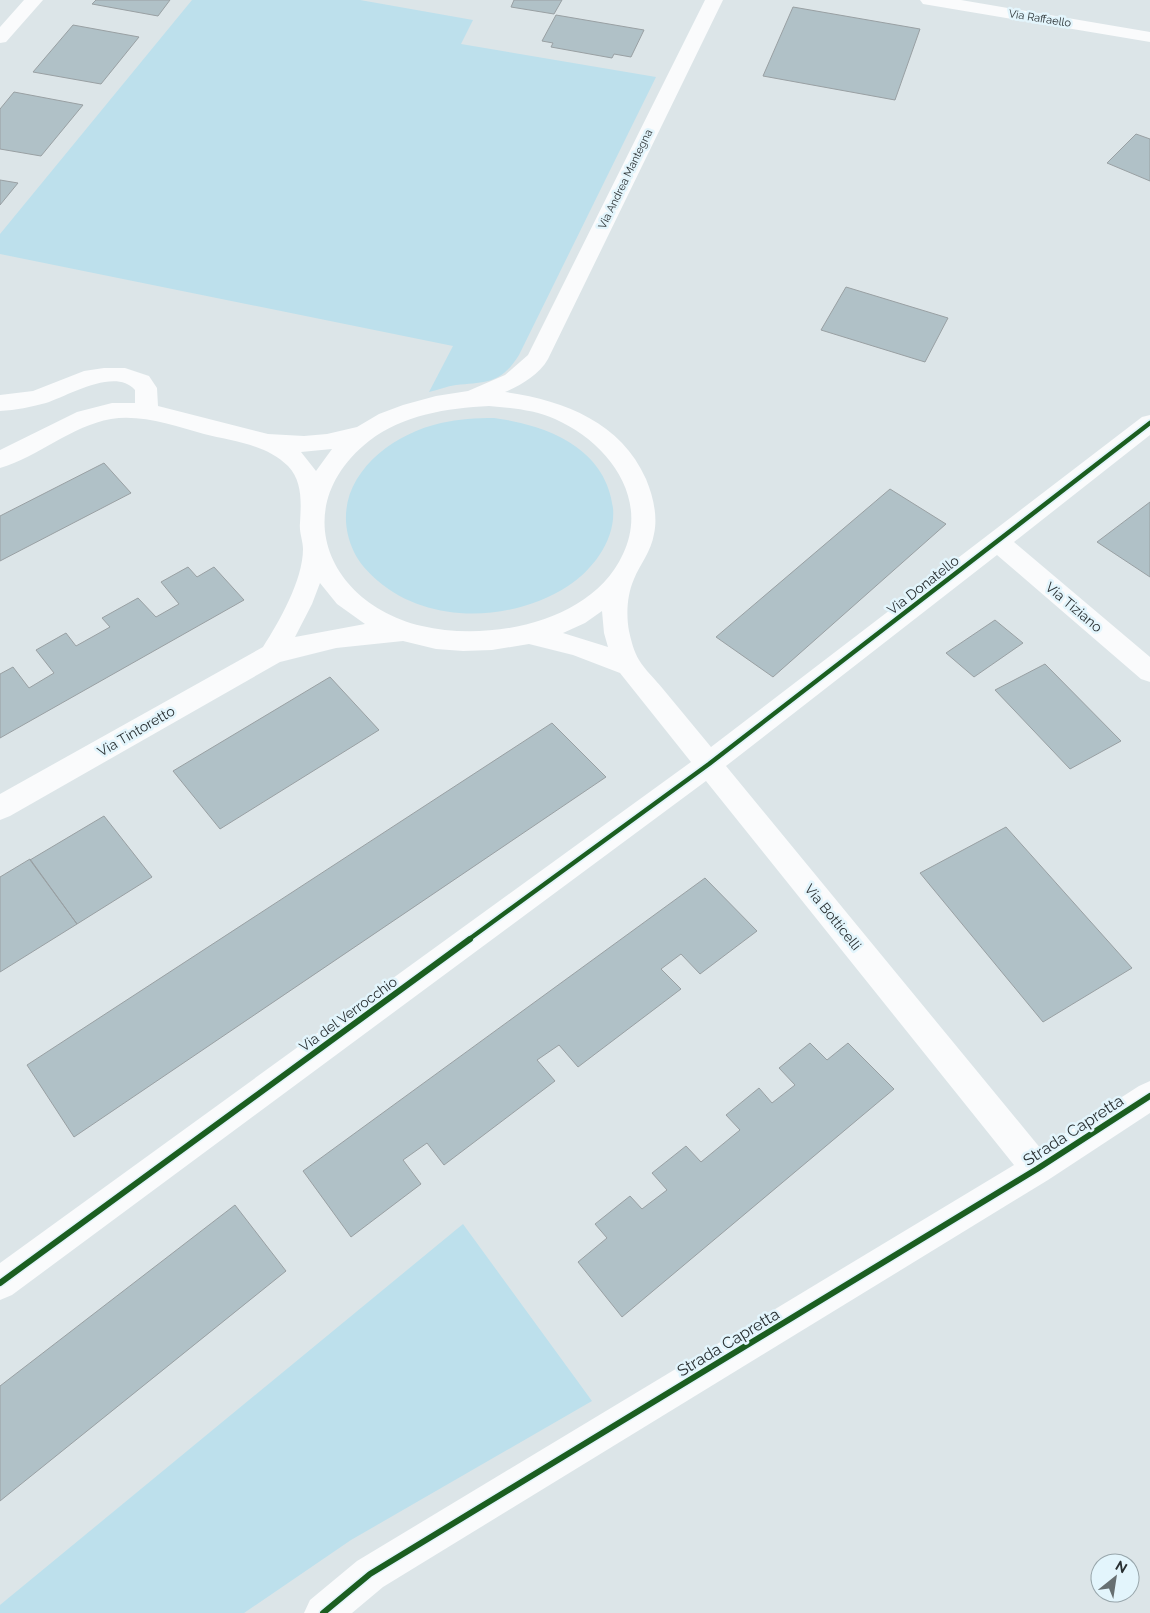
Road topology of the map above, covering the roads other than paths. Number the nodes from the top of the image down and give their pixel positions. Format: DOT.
graph roads {
  1 [pos="34,0"];
  2 [pos="714,0"];
  3 [pos="929,0"];
  4 [pos="975,4"];
  5 [pos="1150,36"];
  6 [pos="0,38"];
  7 [pos="541,374"];
  8 [pos="462,399"];
  9 [pos="0,403"];
  10 [pos="147,411"];
  11 [pos="566,415"];
  12 [pos="1150,423"];
  13 [pos="363,434"];
  14 [pos="268,442"];
  15 [pos="0,460"];
  16 [pos="312,508"];
  17 [pos="998,542"];
  18 [pos="314,550"];
  19 [pos="622,577"];
  20 [pos="406,632"];
  21 [pos="530,634"];
  22 [pos="272,654"];
  23 [pos="630,666"];
  24 [pos="1150,672"];
  25 [pos="709,764"];
  26 [pos="0,808"];
  27 [pos="1150,1096"];
  28 [pos="1037,1169"];
  29 [pos="0,1283"];
  30 [pos="323,1613"];
  1 -- 6 [label="street"];
  2 -- 7 [label="street, Via Andrea Mantegna"];
  3 -- 4 [label="street, Via Raffaello"];
  4 -- 5 [label="street, Via Raffaello"];
  7 -- 8 [label="street, Via Andrea Mantegna"];
  7 -- 11 [label="street"];
  8 -- 11 [label="street"];
  8 -- 13 [label="street"];
  9 -- 10 [label="street"];
  10 -- 14 [label="street"];
  10 -- 15 [label="street"];
  11 -- 19 [label="street"];
  12 -- 17 [label="street, Via Donatello"];
  13 -- 14 [label="street"];
  13 -- 16 [label="street"];
  14 -- 16 [label="street"];
  16 -- 18 [label="street"];
  17 -- 24 [label="street, Via Tiziano"];
  17 -- 25 [label="street, Via Donatello"];
  18 -- 20 [label="street"];
  18 -- 22 [label="street, Via Tintoretto"];
  19 -- 21 [label="street"];
  19 -- 23 [label="street, Via Botticelli"];
  20 -- 21 [label="street"];
  20 -- 22 [label="street, Via Tintoretto"];
  21 -- 23 [label="street"];
  22 -- 26 [label="street, Via Tintoretto"];
  23 -- 25 [label="street, Via Botticelli"];
  25 -- 28 [label="street, Via Botticelli"];
  25 -- 29 [label="street, Via del Verrocchio"];
  27 -- 28 [label="street, Strada Capretta"];
  28 -- 30 [label="street, Strada Capretta"];
}
